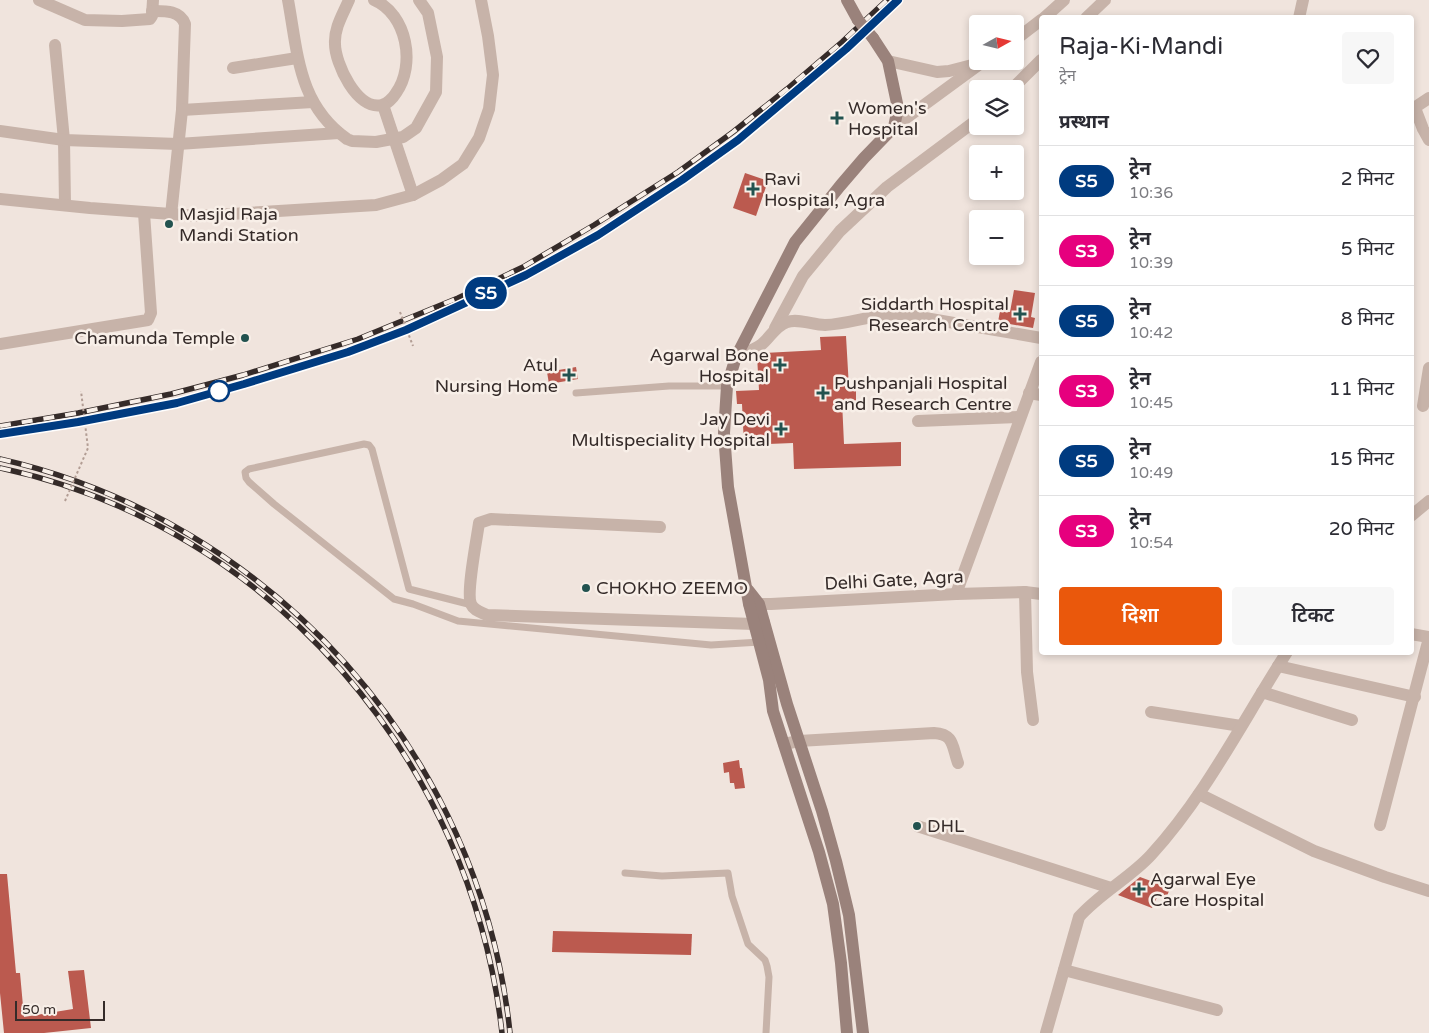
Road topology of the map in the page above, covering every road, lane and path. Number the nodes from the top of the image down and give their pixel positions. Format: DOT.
graph roads {
  1 [pos="39,0"];
  2 [pos="288,0"];
  3 [pos="349,0"];
  4 [pos="374,0"];
  5 [pos="419,0"];
  6 [pos="481,0"];
  7 [pos="847,0"];
  8 [pos="1064,0"];
  9 [pos="1105,0"];
  10 [pos="1303,0"];
  11 [pos="153,6"];
  12 [pos="1046,15"];
  13 [pos="1089,15"];
  14 [pos="1300,15"];
  15 [pos="1039,20"];
  16 [pos="1024,33"];
  17 [pos="55,45"];
  18 [pos="297,58"];
  19 [pos="888,61"];
  20 [pos="1039,62"];
  21 [pos="969,66"];
  22 [pos="232,68"];
  23 [pos="972,70"];
  24 [pos="1021,80"];
  25 [pos="1429,98"];
  26 [pos="313,102"];
  27 [pos="383,105"];
  28 [pos="1414,108"];
  29 [pos="182,110"];
  30 [pos="1414,111"];
  31 [pos="969,126"];
  32 [pos="894,128"];
  33 [pos="0,131"];
  34 [pos="339,133"];
  35 [pos="395,139"];
  36 [pos="64,140"];
  37 [pos="1429,140"];
  38 [pos="178,144"];
  39 [pos="413,195"];
  40 [pos="0,199"];
  41 [pos="65,206"];
  42 [pos="144,212"];
  43 [pos="171,215"];
  44 [pos="400,312"];
  45 [pos="774,330"];
  46 [pos="1039,338"];
  47 [pos="0,344"];
  48 [pos="413,346"];
  49 [pos="736,357"];
  50 [pos="1429,368"];
  51 [pos="1039,373"];
  52 [pos="727,386"];
  53 [pos="81,391"];
  54 [pos="576,393"];
  55 [pos="1035,394"];
  56 [pos="1421,406"];
  57 [pos="1020,417"];
  58 [pos="918,421"];
  59 [pos="65,501"];
  60 [pos="1429,501"];
  61 [pos="1414,514"];
  62 [pos="660,527"];
  63 [pos="1025,592"];
  64 [pos="956,594"];
  65 [pos="1039,594"];
  66 [pos="754,604"];
  67 [pos="472,605"];
  68 [pos="759,623"];
  69 [pos="1414,634"];
  70 [pos="1429,637"];
  71 [pos="764,642"];
  72 [pos="1285,655"];
  73 [pos="1278,666"];
  74 [pos="1262,692"];
  75 [pos="1415,697"];
  76 [pos="1151,712"];
  77 [pos="1033,720"];
  78 [pos="1352,720"];
  79 [pos="1241,726"];
  80 [pos="799,741"];
  81 [pos="784,744"];
  82 [pos="958,763"];
  83 [pos="1199,794"];
  84 [pos="818,799"];
  85 [pos="803,803"];
  86 [pos="1380,825"];
  87 [pos="917,826"];
  88 [pos="625,873"];
  89 [pos="1112,888"];
  90 [pos="1429,890"];
  91 [pos="1064,970"];
  92 [pos="857,978"];
  93 [pos="842,980"];
  94 [pos="1217,1010"];
  95 [pos="766,1033"];
  96 [pos="848,1033"];
  97 [pos="863,1033"];
  98 [pos="1046,1033"];
  1 -- 11 [label="street"];
  2 -- 18 [label="street"];
  3 -- 27 [label="street"];
  4 -- 27 [label="street"];
  5 -- 35 [label="street"];
  6 -- 39 [label="street"];
  7 -- 19 [label="main road, bridge"];
  8 -- 12 [label="street"];
  9 -- 13 [label="street"];
  10 -- 14 [label="street"];
  11 -- 29 [label="street"];
  15 -- 16 [label="street"];
  17 -- 36 [label="street"];
  18 -- 22 [label="street"];
  18 -- 26 [label="street"];
  19 -- 21 [label="street"];
  19 -- 32 [label="main road"];
  20 -- 24 [label="street"];
  23 -- 32 [label="street"];
  25 -- 28 [label="street"];
  26 -- 29 [label="street"];
  26 -- 34 [label="street"];
  27 -- 35 [label="street"];
  29 -- 38 [label="street"];
  30 -- 37 [label="street"];
  31 -- 45 [label="street"];
  32 -- 49 [label="main road"];
  33 -- 36 [label="street"];
  34 -- 35 [label="street"];
  34 -- 38 [label="street"];
  35 -- 39 [label="street"];
  36 -- 38 [label="street"];
  36 -- 41 [label="street"];
  38 -- 43 [label="street"];
  39 -- 43 [label="street"];
  40 -- 41 [label="street"];
  41 -- 42 [label="street"];
  42 -- 43 [label="street"];
  42 -- 47 [label="street"];
  44 -- 48 [label="path, bridge"];
  45 -- 46 [label="street"];
  45 -- 49 [label="street"];
  49 -- 52 [label="main road"];
  50 -- 56 [label="street"];
  51 -- 55 [label="street"];
  52 -- 54 [label="lane"];
  52 -- 66 [label="main road"];
  53 -- 59 [label="path, bridge"];
  55 -- 57 [label="street"];
  57 -- 58 [label="street"];
  57 -- 64 [label="street"];
  60 -- 61 [label="street"];
  62 -- 67 [label="street"];
  63 -- 64 [label="street, Delhi Gate, Agra"];
  63 -- 65 [label="street, Delhi Gate, Agra"];
  63 -- 77 [label="street"];
  64 -- 66 [label="street, Delhi Gate, Agra"];
  66 -- 68 [label="main road"];
  67 -- 68 [label="street"];
  67 -- 71 [label="lane"];
  68 -- 71 [label="main road"];
  69 -- 70 [label="street"];
  70 -- 75 [label="street"];
  71 -- 80 [label="main road"];
  71 -- 81 [label="main road"];
  72 -- 73 [label="street"];
  73 -- 74 [label="street"];
  73 -- 75 [label="street"];
  74 -- 78 [label="street"];
  74 -- 79 [label="street"];
  75 -- 86 [label="street"];
  76 -- 79 [label="street"];
  79 -- 83 [label="street"];
  80 -- 81 [label="street"];
  80 -- 82 [label="street"];
  80 -- 84 [label="main road"];
  81 -- 85 [label="main road"];
  83 -- 89 [label="street"];
  83 -- 90 [label="street"];
  84 -- 85 [label="main road"];
  84 -- 92 [label="main road"];
  85 -- 93 [label="main road"];
  87 -- 89 [label="street"];
  88 -- 95 [label="lane"];
  89 -- 91 [label="street"];
  91 -- 94 [label="street"];
  91 -- 98 [label="street"];
  92 -- 93 [label="main road"];
  92 -- 97 [label="main road"];
  93 -- 96 [label="main road"];
}
